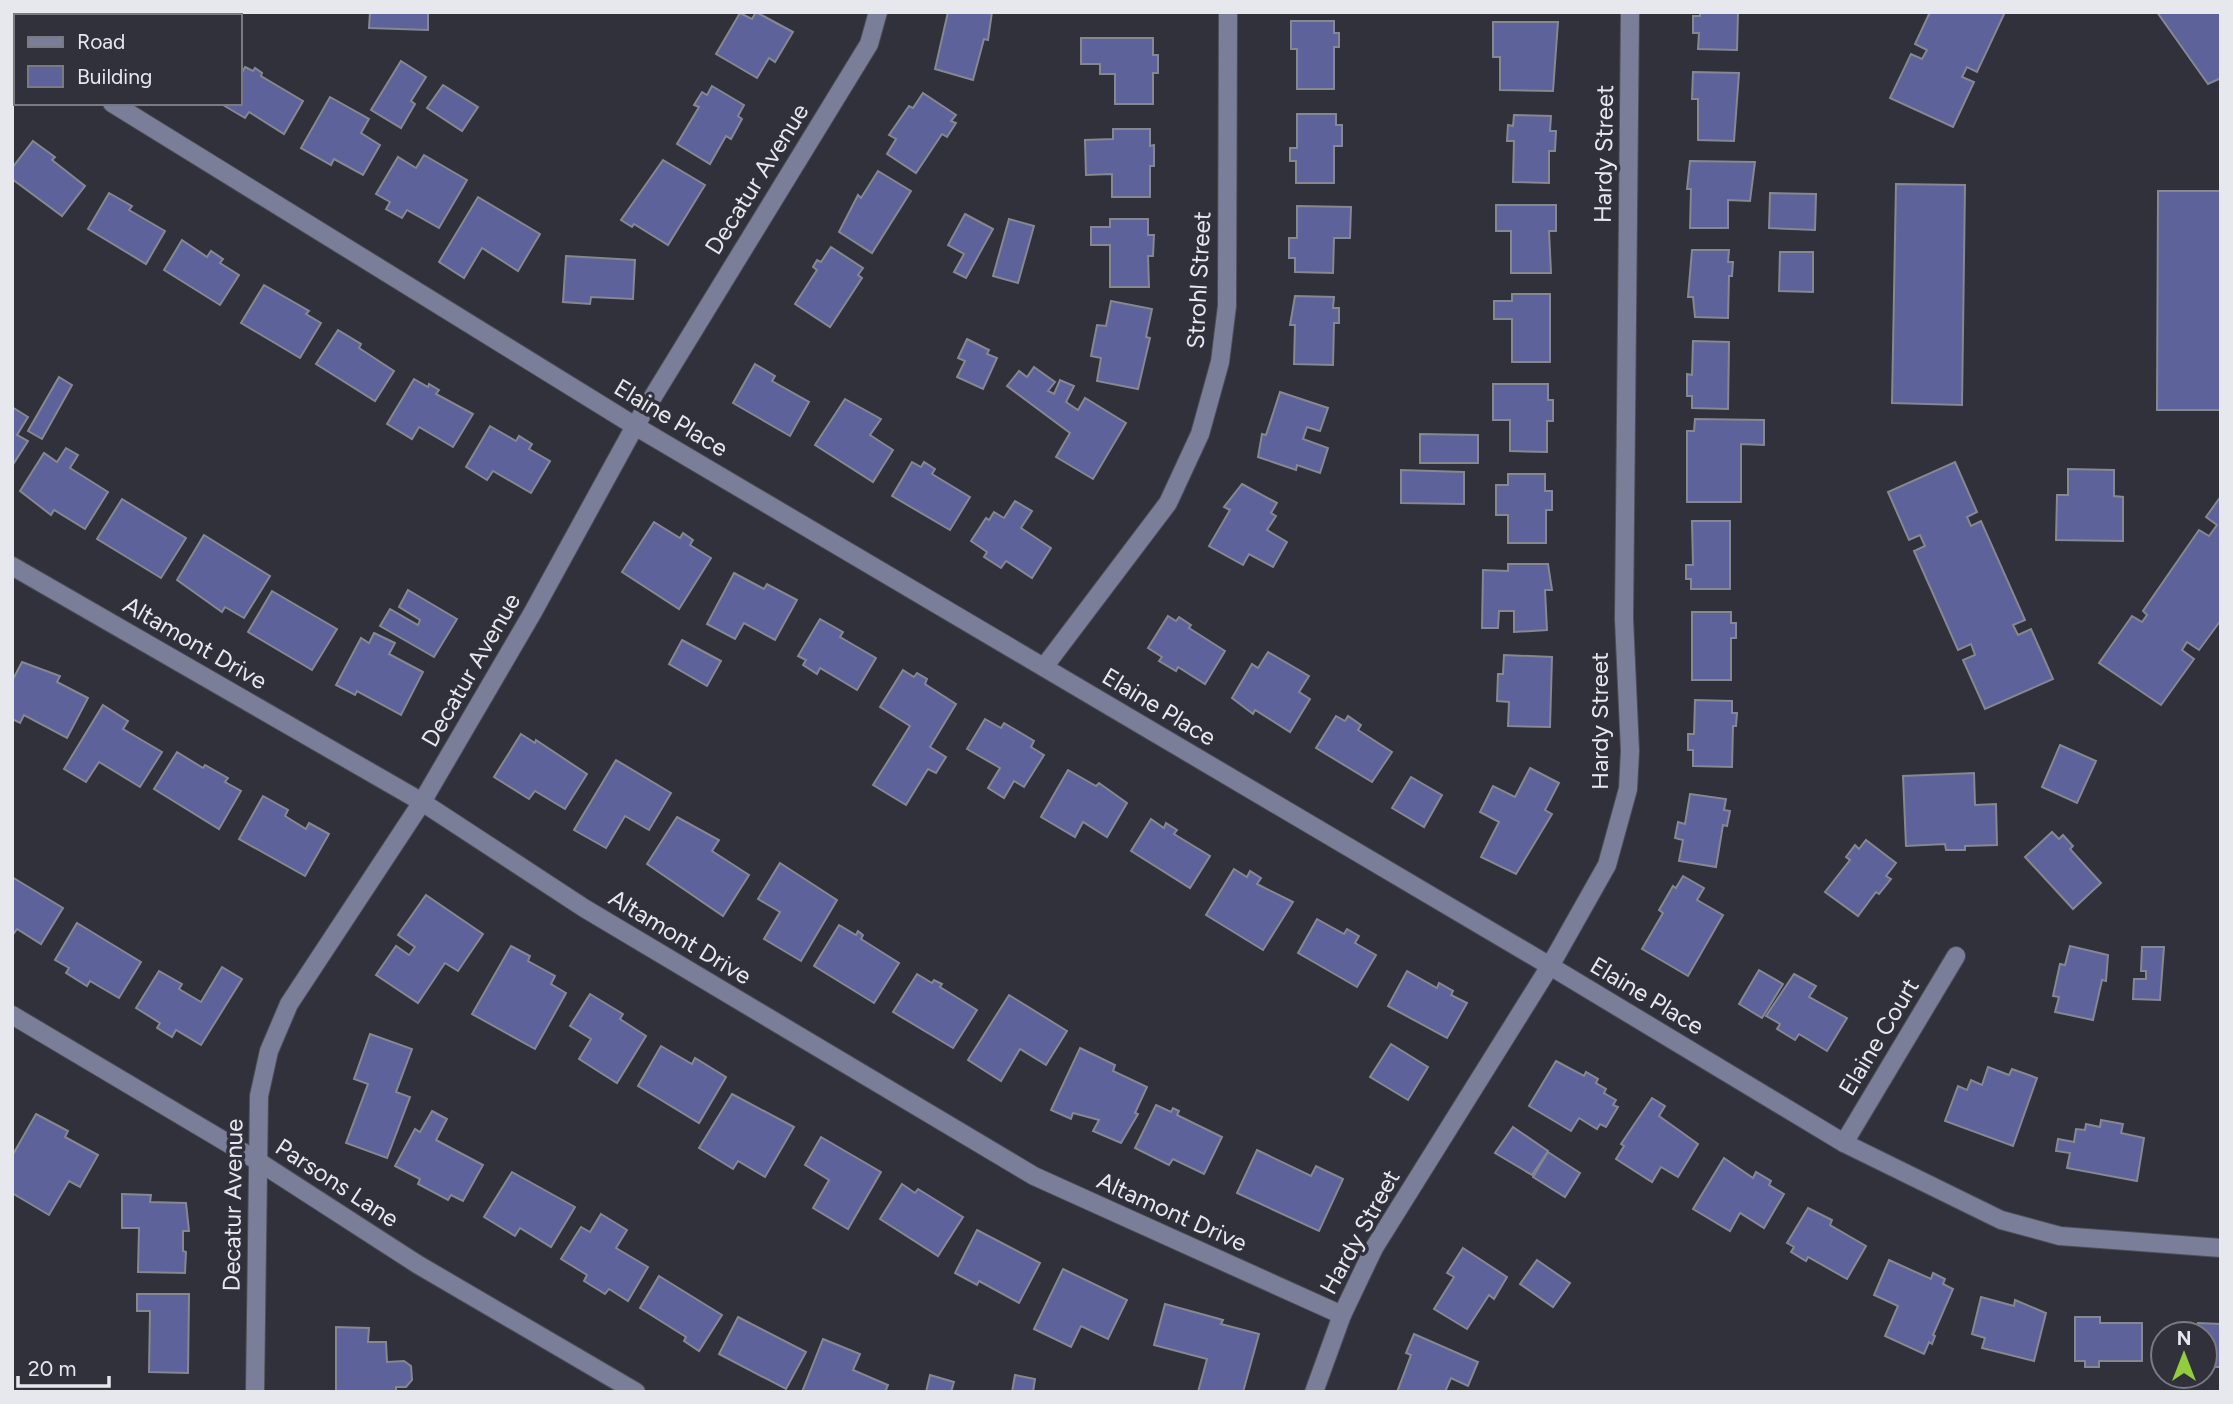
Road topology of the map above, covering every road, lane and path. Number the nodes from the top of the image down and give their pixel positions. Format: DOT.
graph roads {
  1 [pos="878,12"];
  2 [pos="1228,12"];
  3 [pos="1630,12"];
  4 [pos="115,105"];
  5 [pos="635,426"];
  6 [pos="12,566"];
  7 [pos="1044,667"];
  8 [pos="422,802"];
  9 [pos="1956,956"];
  10 [pos="1550,966"];
  11 [pos="12,1016"];
  12 [pos="1844,1143"];
  13 [pos="256,1160"];
  14 [pos="2221,1248"];
  15 [pos="1342,1315"];
  16 [pos="255,1392"];
  17 [pos="636,1392"];
  18 [pos="1314,1392"];
  1 -- 5 [label="street, Decatur Avenue"];
  2 -- 7 [label="street, Strohl Street"];
  3 -- 10 [label="street, Hardy Street"];
  4 -- 5 [label="street, Elaine Place"];
  5 -- 7 [label="street, Elaine Place"];
  5 -- 8 [label="street, Decatur Avenue"];
  6 -- 8 [label="street, Altamont Drive"];
  7 -- 10 [label="street, Elaine Place"];
  8 -- 13 [label="street, Decatur Avenue"];
  8 -- 15 [label="street, Altamont Drive"];
  9 -- 12 [label="street, Elaine Court"];
  10 -- 12 [label="street, Elaine Place"];
  10 -- 15 [label="street, Hardy Street"];
  11 -- 13 [label="street, Parsons Lane"];
  12 -- 14 [label="street, Elaine Place"];
  13 -- 16 [label="street, Decatur Avenue"];
  13 -- 17 [label="street, Parsons Lane"];
  15 -- 18 [label="street, Hardy Street"];
}
